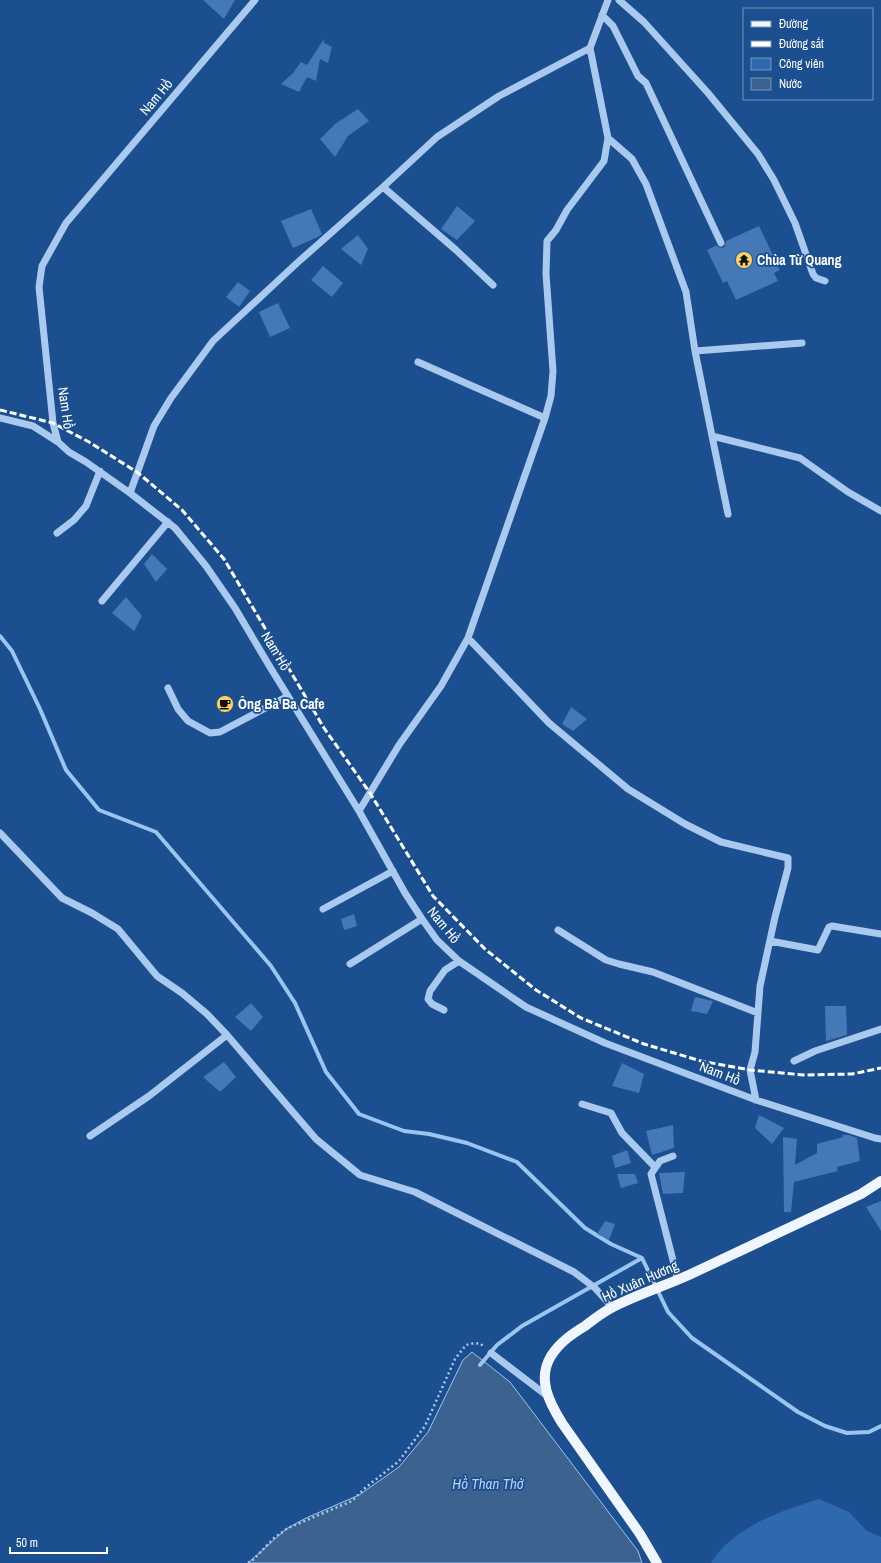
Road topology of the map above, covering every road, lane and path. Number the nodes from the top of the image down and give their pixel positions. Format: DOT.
graph roads {
  1 [pos="255,0"];
  2 [pos="608,0"];
  3 [pos="619,0"];
  4 [pos="602,16"];
  5 [pos="590,48"];
  6 [pos="608,138"];
  7 [pos="383,187"];
  8 [pos="721,243"];
  9 [pos="825,281"];
  10 [pos="493,285"];
  11 [pos="802,343"];
  12 [pos="694,351"];
  13 [pos="418,362"];
  14 [pos="0,418"];
  15 [pos="545,418"];
  16 [pos="712,436"];
  17 [pos="58,442"];
  18 [pos="100,471"];
  19 [pos="130,493"];
  20 [pos="881,511"];
  21 [pos="728,514"];
  22 [pos="168,522"];
  23 [pos="57,533"];
  24 [pos="102,601"];
  25 [pos="468,638"];
  26 [pos="168,688"];
  27 [pos="288,696"];
  28 [pos="359,811"];
  29 [pos="0,833"];
  30 [pos="393,871"];
  31 [pos="323,908"];
  32 [pos="422,919"];
  33 [pos="558,930"];
  34 [pos="881,934"];
  35 [pos="770,941"];
  36 [pos="458,961"];
  37 [pos="350,964"];
  38 [pos="444,1010"];
  39 [pos="758,1013"];
  40 [pos="881,1029"];
  41 [pos="227,1035"];
  42 [pos="794,1062"];
  43 [pos="756,1100"];
  44 [pos="582,1104"];
  45 [pos="90,1136"];
  46 [pos="881,1139"];
  47 [pos="673,1156"];
  48 [pos="655,1167"];
  49 [pos="881,1181"];
  50 [pos="678,1280"];
  51 [pos="612,1307"];
  52 [pos="474,1343"];
  53 [pos="491,1354"];
  54 [pos="546,1395"];
  55 [pos="248,1563"];
  56 [pos="658,1563"];
  1 -- 17 [label="street, Nam Hồ"];
  2 -- 4 [label="street"];
  3 -- 9 [label="street"];
  4 -- 5 [label="street"];
  4 -- 8 [label="street"];
  5 -- 6 [label="street"];
  5 -- 7 [label="street"];
  6 -- 12 [label="street"];
  6 -- 15 [label="street"];
  7 -- 10 [label="street"];
  7 -- 19 [label="street"];
  11 -- 12 [label="street"];
  12 -- 16 [label="street"];
  13 -- 15 [label="street"];
  14 -- 17 [label="street"];
  15 -- 25 [label="street"];
  16 -- 20 [label="street"];
  16 -- 21 [label="street"];
  17 -- 18 [label="street, Nam Hồ"];
  18 -- 19 [label="street, Nam Hồ"];
  18 -- 23 [label="street"];
  19 -- 22 [label="street, Nam Hồ"];
  22 -- 24 [label="street"];
  22 -- 27 [label="street, Nam Hồ"];
  25 -- 28 [label="street"];
  25 -- 35 [label="street"];
  26 -- 27 [label="street"];
  27 -- 28 [label="street, Nam Hồ"];
  28 -- 30 [label="street, Nam Hồ"];
  29 -- 41 [label="street"];
  30 -- 31 [label="street"];
  30 -- 32 [label="street, Nam Hồ"];
  32 -- 36 [label="street, Nam Hồ"];
  32 -- 37 [label="street"];
  33 -- 39 [label="street"];
  34 -- 35 [label="street"];
  35 -- 39 [label="street"];
  36 -- 38 [label="street"];
  36 -- 43 [label="street, Nam Hồ"];
  39 -- 43 [label="street"];
  40 -- 42 [label="street"];
  41 -- 45 [label="street"];
  41 -- 51 [label="street"];
  43 -- 46 [label="street, Nam Hồ"];
  44 -- 48 [label="street"];
  47 -- 48 [label="street"];
  48 -- 50 [label="street"];
  49 -- 50 [label="main road, Hồ Xuân Hương"];
  50 -- 51 [label="main road, Hồ Xuân Hương"];
  51 -- 54 [label="main road, Hồ Xuân Hương"];
  52 -- 55 [label="path"];
  53 -- 54 [label="street"];
  54 -- 56 [label="main road, Hồ Xuân Hương"];
}
